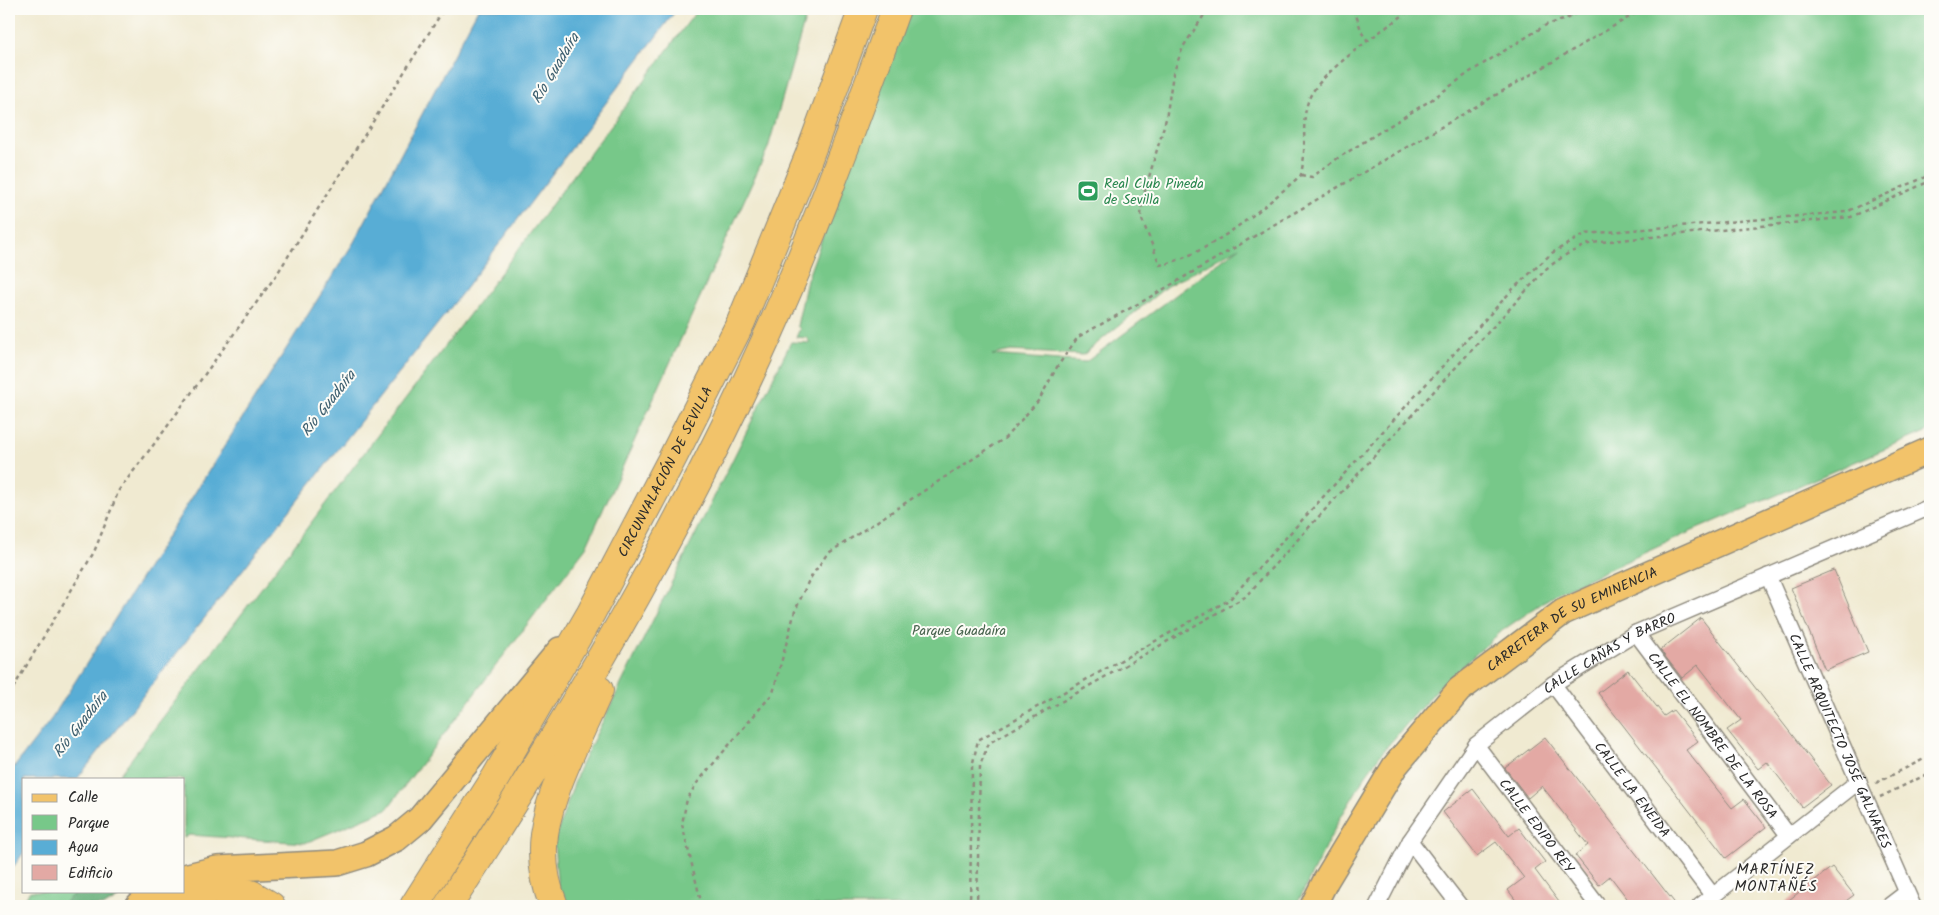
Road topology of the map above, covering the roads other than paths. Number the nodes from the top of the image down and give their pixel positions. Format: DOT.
graph roads {
  1 [pos="863,9"];
  2 [pos="896,9"];
  3 [pos="1930,450"];
  4 [pos="1930,508"];
  5 [pos="655,561"];
  6 [pos="1768,576"];
  7 [pos="591,613"];
  8 [pos="1636,633"];
  9 [pos="1553,684"];
  10 [pos="1476,745"];
  11 [pos="1863,791"];
  12 [pos="1789,836"];
  13 [pos="1410,841"];
  14 [pos="185,878"];
  15 [pos="156,892"];
  16 [pos="1713,896"];
  17 [pos="1909,900"];
  18 [pos="138,906"];
  19 [pos="162,906"];
  20 [pos="271,906"];
  21 [pos="414,906"];
  22 [pos="448,906"];
  23 [pos="554,906"];
  24 [pos="1313,906"];
  25 [pos="1377,906"];
  26 [pos="1460,906"];
  27 [pos="1598,906"];
  28 [pos="1700,906"];
  29 [pos="1889,906"];
  1 -- 7 [label="highway, CIRCUNVALACIÓN DE SEVILLA"];
  2 -- 5 [label="highway"];
  3 -- 24 [label="main road, CARRETERA DE SU EMINENCIA"];
  4 -- 6 [label="street, CALLE CAÑAS Y BARRO"];
  5 -- 22 [label="highway"];
  5 -- 23 [label="highway"];
  6 -- 8 [label="street, CALLE CAÑAS Y BARRO"];
  6 -- 11 [label="street, CALLE ARQUITECTO JOSÉ GALNARES"];
  7 -- 14 [label="main road"];
  7 -- 21 [label="highway, CIRCUNVALACIÓN DE SEVILLA"];
  8 -- 9 [label="street, CALLE CAÑAS Y BARRO"];
  8 -- 12 [label="street, CALLE EL NOMBRE DE LA ROSA"];
  9 -- 10 [label="street, CALLE CAÑAS Y BARRO"];
  9 -- 16 [label="street, CALLE LA ENEIDA"];
  10 -- 13 [label="street, CALLE CAÑAS Y BARRO"];
  10 -- 27 [label="street, CALLE EDIPO REY"];
  11 -- 12 [label="street"];
  11 -- 17 [label="street, CALLE ARQUITECTO JOSÉ GALNARES"];
  12 -- 16 [label="street"];
  13 -- 25 [label="street, CALLE CAÑAS Y BARRO"];
  13 -- 26 [label="street"];
  15 -- 18 [label="main road"];
  16 -- 28 [label="street"];
  17 -- 29 [label="street"];
  19 -- 20 [label="highway"];
}
